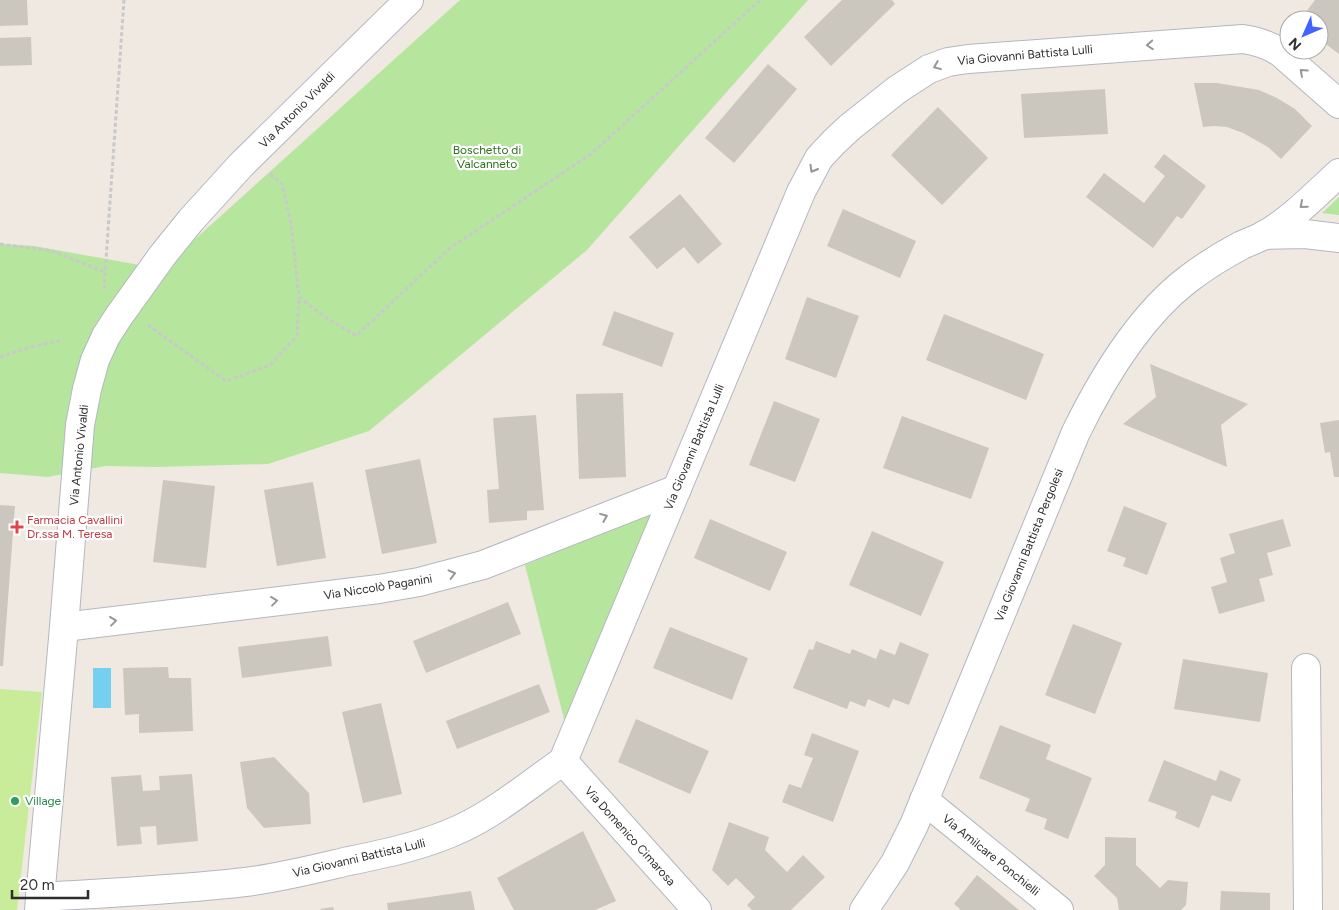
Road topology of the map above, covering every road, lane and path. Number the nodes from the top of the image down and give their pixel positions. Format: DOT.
graph roads {
  1 [pos="124,0"];
  2 [pos="409,0"];
  3 [pos="760,0"];
  4 [pos="1339,104"];
  5 [pos="250,158"];
  6 [pos="1339,173"];
  7 [pos="1264,235"];
  8 [pos="1339,238"];
  9 [pos="0,244"];
  10 [pos="105,272"];
  11 [pos="104,292"];
  12 [pos="299,297"];
  13 [pos="148,326"];
  14 [pos="63,340"];
  15 [pos="0,358"];
  16 [pos="677,488"];
  17 [pos="64,627"];
  18 [pos="1306,668"];
  19 [pos="563,761"];
  20 [pos="924,800"];
  21 [pos="40,904"];
  22 [pos="697,910"];
  23 [pos="864,910"];
  24 [pos="1059,910"];
  25 [pos="1308,910"];
  1 -- 10 [label="path"];
  2 -- 5 [label="street, Via Antonio Vivaldi"];
  3 -- 12 [label="path"];
  4 -- 16 [label="street, Via Giovanni Battista Lulli, one-way"];
  5 -- 12 [label="path"];
  5 -- 17 [label="street, Via Antonio Vivaldi"];
  6 -- 7 [label="street, Via Giovanni Battista Pergolesi, one-way"];
  7 -- 8 [label="street"];
  7 -- 20 [label="street, Via Giovanni Battista Pergolesi"];
  9 -- 10 [label="path"];
  10 -- 11 [label="path"];
  12 -- 13 [label="path"];
  14 -- 15 [label="path"];
  17 -- 16 [label="street, Via Niccolò Paganini, one-way"];
  16 -- 19 [label="street, Via Giovanni Battista Lulli"];
  17 -- 21 [label="street, Via Antonio Vivaldi"];
  18 -- 25 [label="street"];
  19 -- 21 [label="street, Via Giovanni Battista Lulli"];
  19 -- 22 [label="street, Via Domenico Cimarosa"];
  20 -- 23 [label="street, Via Giovanni Battista Pergolesi"];
  20 -- 24 [label="street, Via Amilcare Ponchielli"];
}
